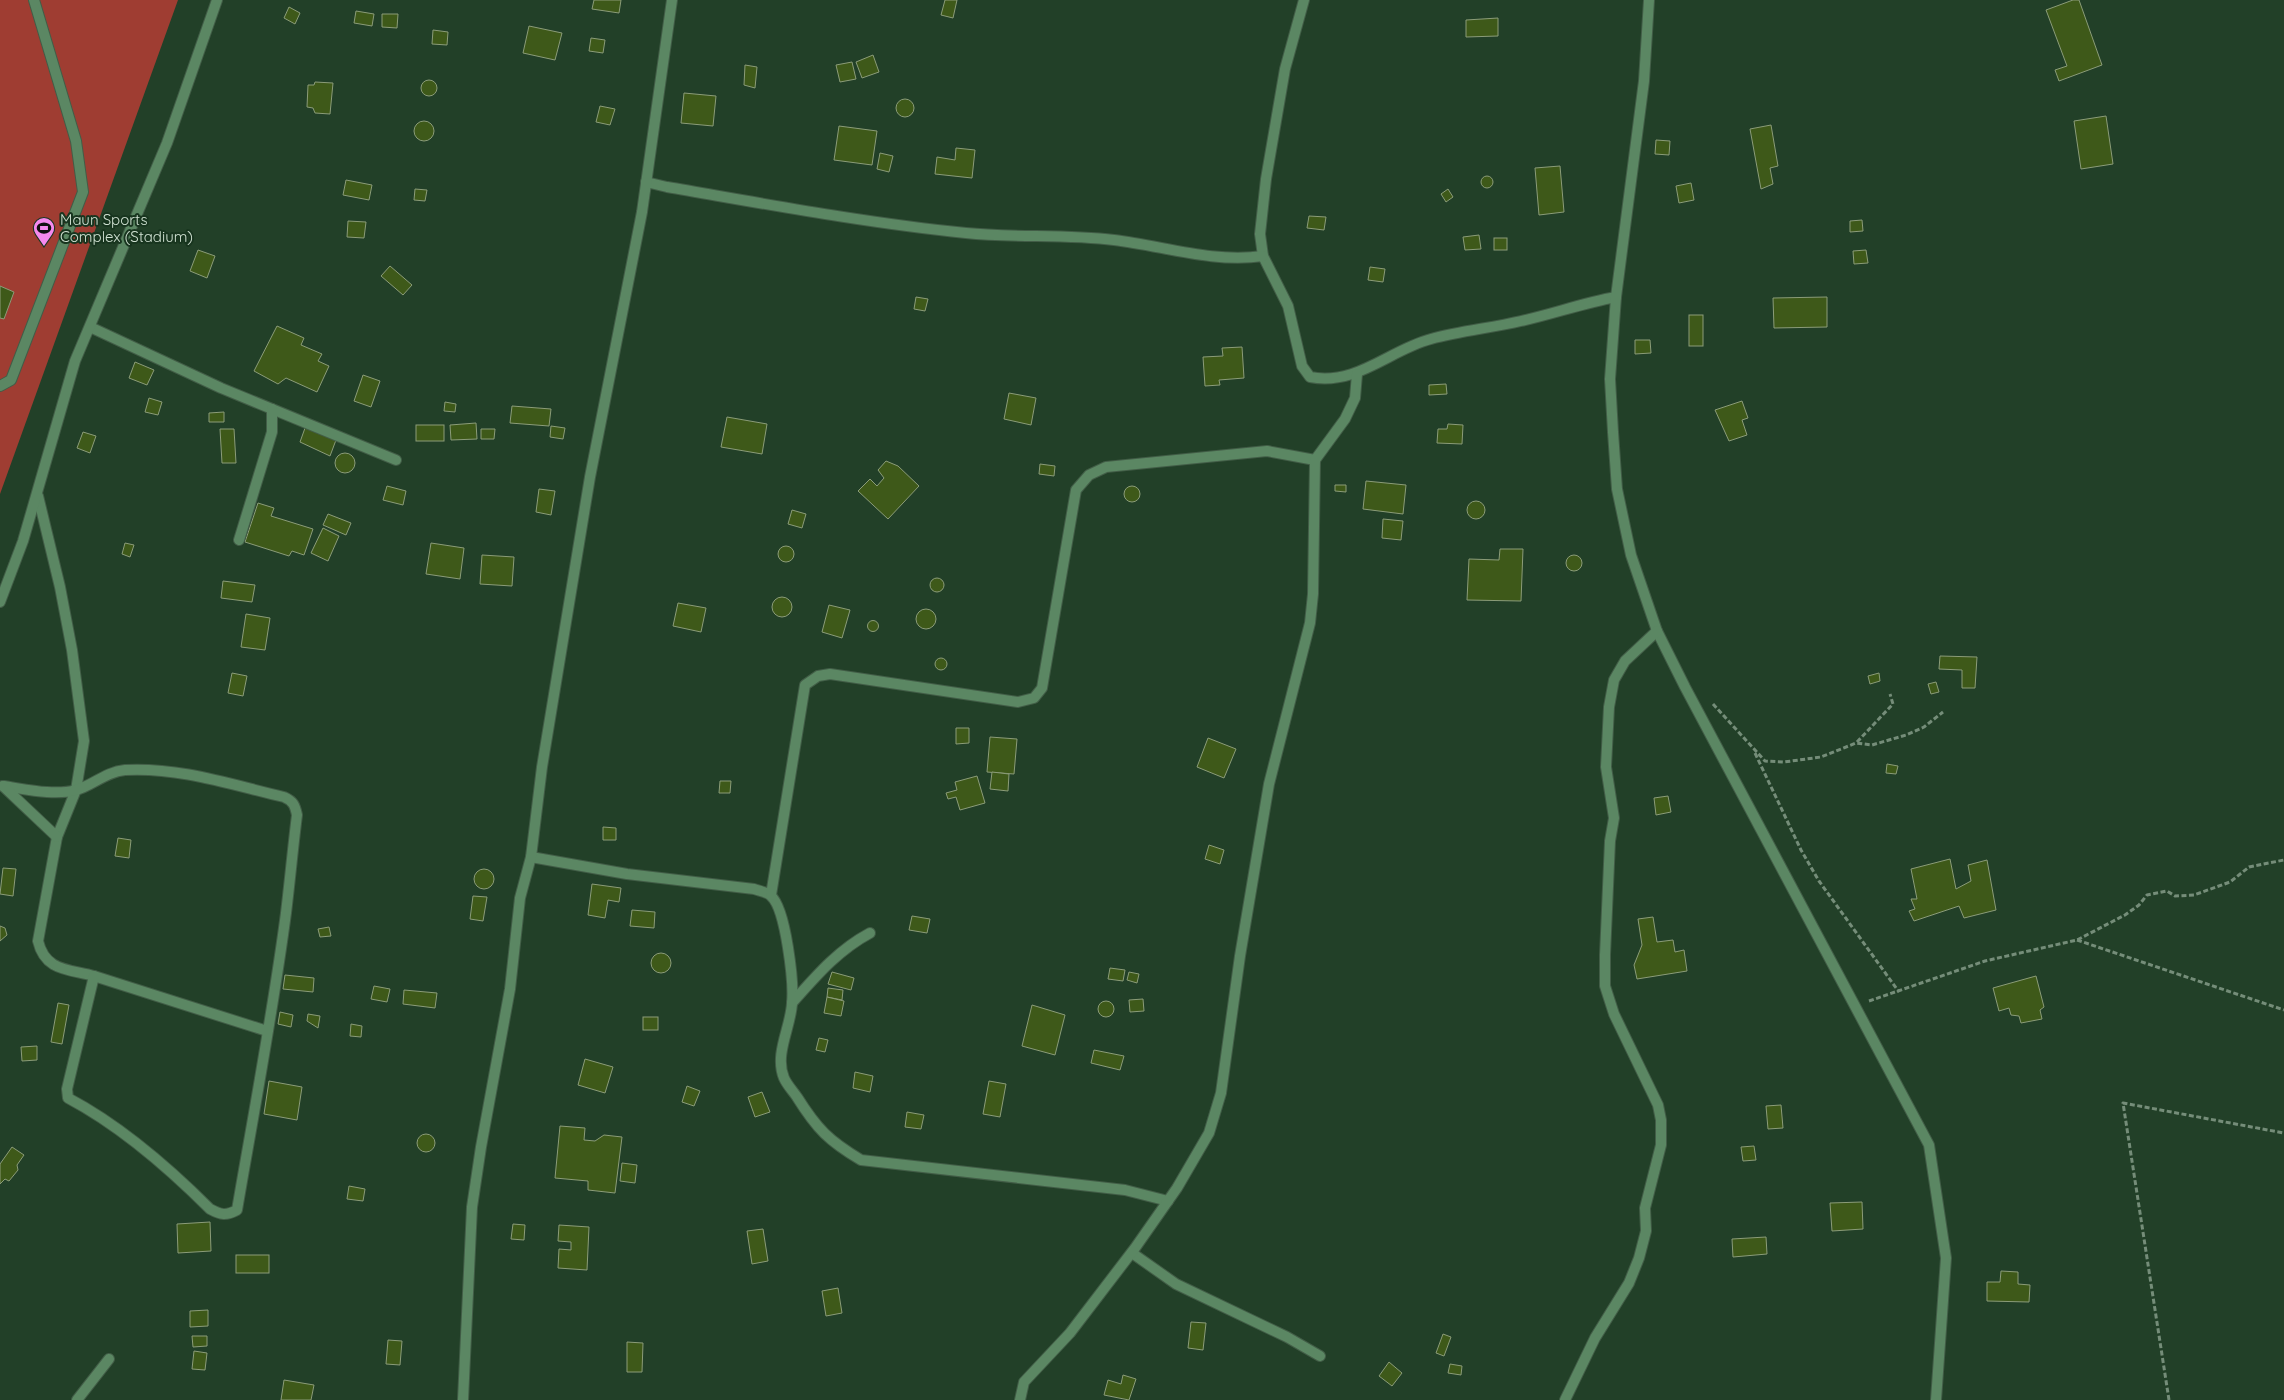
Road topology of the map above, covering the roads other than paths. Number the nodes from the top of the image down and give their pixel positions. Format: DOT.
graph roads {
  1 [pos="34,0"];
  2 [pos="217,0"];
  3 [pos="672,0"];
  4 [pos="1304,0"];
  5 [pos="1649,0"];
  6 [pos="646,182"];
  7 [pos="1263,256"];
  8 [pos="1616,297"];
  9 [pos="90,327"];
  10 [pos="1357,374"];
  11 [pos="0,386"];
  12 [pos="272,409"];
  13 [pos="396,460"];
  14 [pos="1315,460"];
  15 [pos="38,495"];
  16 [pos="239,540"];
  17 [pos="0,602"];
  18 [pos="1657,631"];
  19 [pos="2,786"];
  20 [pos="76,790"];
  21 [pos="57,837"];
  22 [pos="531,857"];
  23 [pos="771,895"];
  24 [pos="870,933"];
  25 [pos="94,976"];
  26 [pos="792,1003"];
  27 [pos="267,1031"];
  28 [pos="1168,1201"];
  29 [pos="1132,1252"];
  30 [pos="1320,1356"];
  31 [pos="109,1359"];
  32 [pos="77,1400"];
  33 [pos="463,1400"];
  34 [pos="1020,1400"];
  35 [pos="1565,1400"];
  36 [pos="1936,1400"];
  1 -- 11 [label="street"];
  2 -- 9 [label="street"];
  3 -- 6 [label="street"];
  4 -- 7 [label="street"];
  5 -- 8 [label="street"];
  6 -- 7 [label="street"];
  6 -- 22 [label="street"];
  7 -- 10 [label="street"];
  8 -- 10 [label="street"];
  8 -- 18 [label="street"];
  9 -- 12 [label="street"];
  9 -- 15 [label="street"];
  10 -- 14 [label="street"];
  12 -- 13 [label="street"];
  12 -- 16 [label="street"];
  14 -- 23 [label="street"];
  14 -- 28 [label="street"];
  15 -- 17 [label="street"];
  15 -- 20 [label="street"];
  18 -- 35 [label="street"];
  18 -- 36 [label="street"];
  19 -- 20 [label="street"];
  19 -- 21 [label="street"];
  20 -- 21 [label="street"];
  20 -- 27 [label="street"];
  21 -- 25 [label="street"];
  22 -- 23 [label="street"];
  22 -- 33 [label="street"];
  23 -- 26 [label="street"];
  24 -- 26 [label="street"];
  25 -- 27 [label="street"];
  25 -- 27 [label="street"];
  26 -- 28 [label="street"];
  28 -- 29 [label="street"];
  29 -- 30 [label="street"];
  29 -- 34 [label="street"];
  31 -- 32 [label="street"];
}
